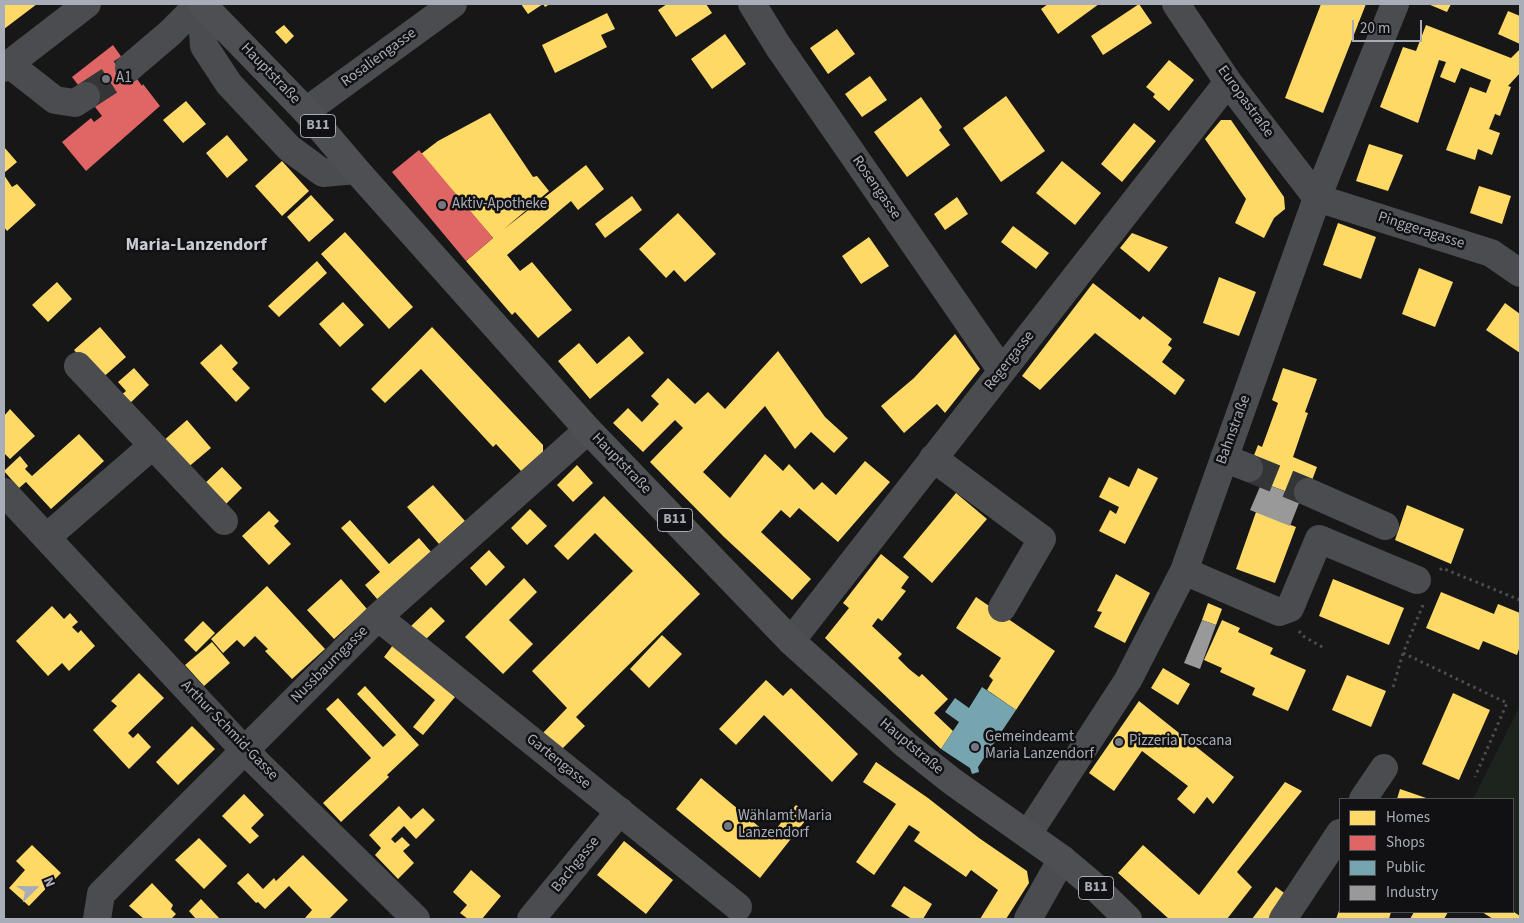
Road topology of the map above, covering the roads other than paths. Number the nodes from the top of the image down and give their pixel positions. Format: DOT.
graph roads {
  1 [pos="87,4"];
  2 [pos="200,4"];
  3 [pos="453,4"];
  4 [pos="752,4"];
  5 [pos="1176,4"];
  6 [pos="1395,4"];
  7 [pos="7,66"];
  8 [pos="129,68"];
  9 [pos="1228,82"];
  10 [pos="86,96"];
  11 [pos="306,112"];
  12 [pos="356,170"];
  13 [pos="1317,198"];
  14 [pos="1520,273"];
  15 [pos="78,366"];
  16 [pos="1002,371"];
  17 [pos="588,430"];
  18 [pos="152,446"];
  19 [pos="933,458"];
  20 [pos="4,492"];
  21 [pos="1308,492"];
  22 [pos="224,521"];
  23 [pos="1385,526"];
  24 [pos="48,538"];
  25 [pos="1184,571"];
  26 [pos="1424,582"];
  27 [pos="1002,608"];
  28 [pos="378,618"];
  29 [pos="791,640"];
  30 [pos="244,750"];
  31 [pos="1384,768"];
  32 [pos="1364,798"];
  33 [pos="620,811"];
  34 [pos="1028,834"];
  35 [pos="1339,835"];
  36 [pos="1062,859"];
  37 [pos="738,907"];
  38 [pos="97,919"];
  39 [pos="416,919"];
  40 [pos="531,919"];
  41 [pos="1028,919"];
  42 [pos="1128,919"];
  43 [pos="1283,919"];
  1 -- 7 [label="street"];
  2 -- 8 [label="street"];
  2 -- 11 [label="main road, Hauptstraße / B11"];
  2 -- 12 [label="street"];
  3 -- 11 [label="street, Rosaliengasse"];
  4 -- 16 [label="street, Rosengasse"];
  5 -- 9 [label="street, Europastraße"];
  6 -- 13 [label="street, Bahnstraße"];
  7 -- 10 [label="street"];
  9 -- 13 [label="street, Europastraße"];
  9 -- 16 [label="street, Regergasse"];
  11 -- 12 [label="main road, Hauptstraße / B11"];
  12 -- 17 [label="main road, Hauptstraße / B11"];
  13 -- 14 [label="street, Pinggeragasse"];
  13 -- 25 [label="street, Bahnstraße"];
  15 -- 18 [label="street"];
  16 -- 19 [label="street, Regergasse"];
  17 -- 28 [label="street, Nussbaumgasse"];
  17 -- 29 [label="main road, Hauptstraße / B11"];
  18 -- 22 [label="street"];
  18 -- 24 [label="street"];
  19 -- 27 [label="street"];
  19 -- 29 [label="street, Regergasse"];
  20 -- 24 [label="street, Arthur Schmid-Gasse"];
  21 -- 23 [label="street"];
  24 -- 30 [label="street, Arthur Schmid-Gasse"];
  25 -- 26 [label="street"];
  25 -- 34 [label="street, Bahnstraße"];
  28 -- 30 [label="street, Nussbaumgasse"];
  28 -- 33 [label="street, Gartengasse"];
  29 -- 34 [label="main road, Hauptstraße / B11"];
  30 -- 38 [label="street, Nussbaumgasse"];
  30 -- 39 [label="street, Arthur Schmid-Gasse"];
  31 -- 32 [label="street"];
  33 -- 37 [label="street, Gartengasse"];
  33 -- 40 [label="street, Bachgasse"];
  34 -- 36 [label="main road, Hauptstraße / B11"];
  35 -- 43 [label="street"];
  36 -- 41 [label="street"];
  36 -- 42 [label="main road, Hauptstraße / B11"];
}
